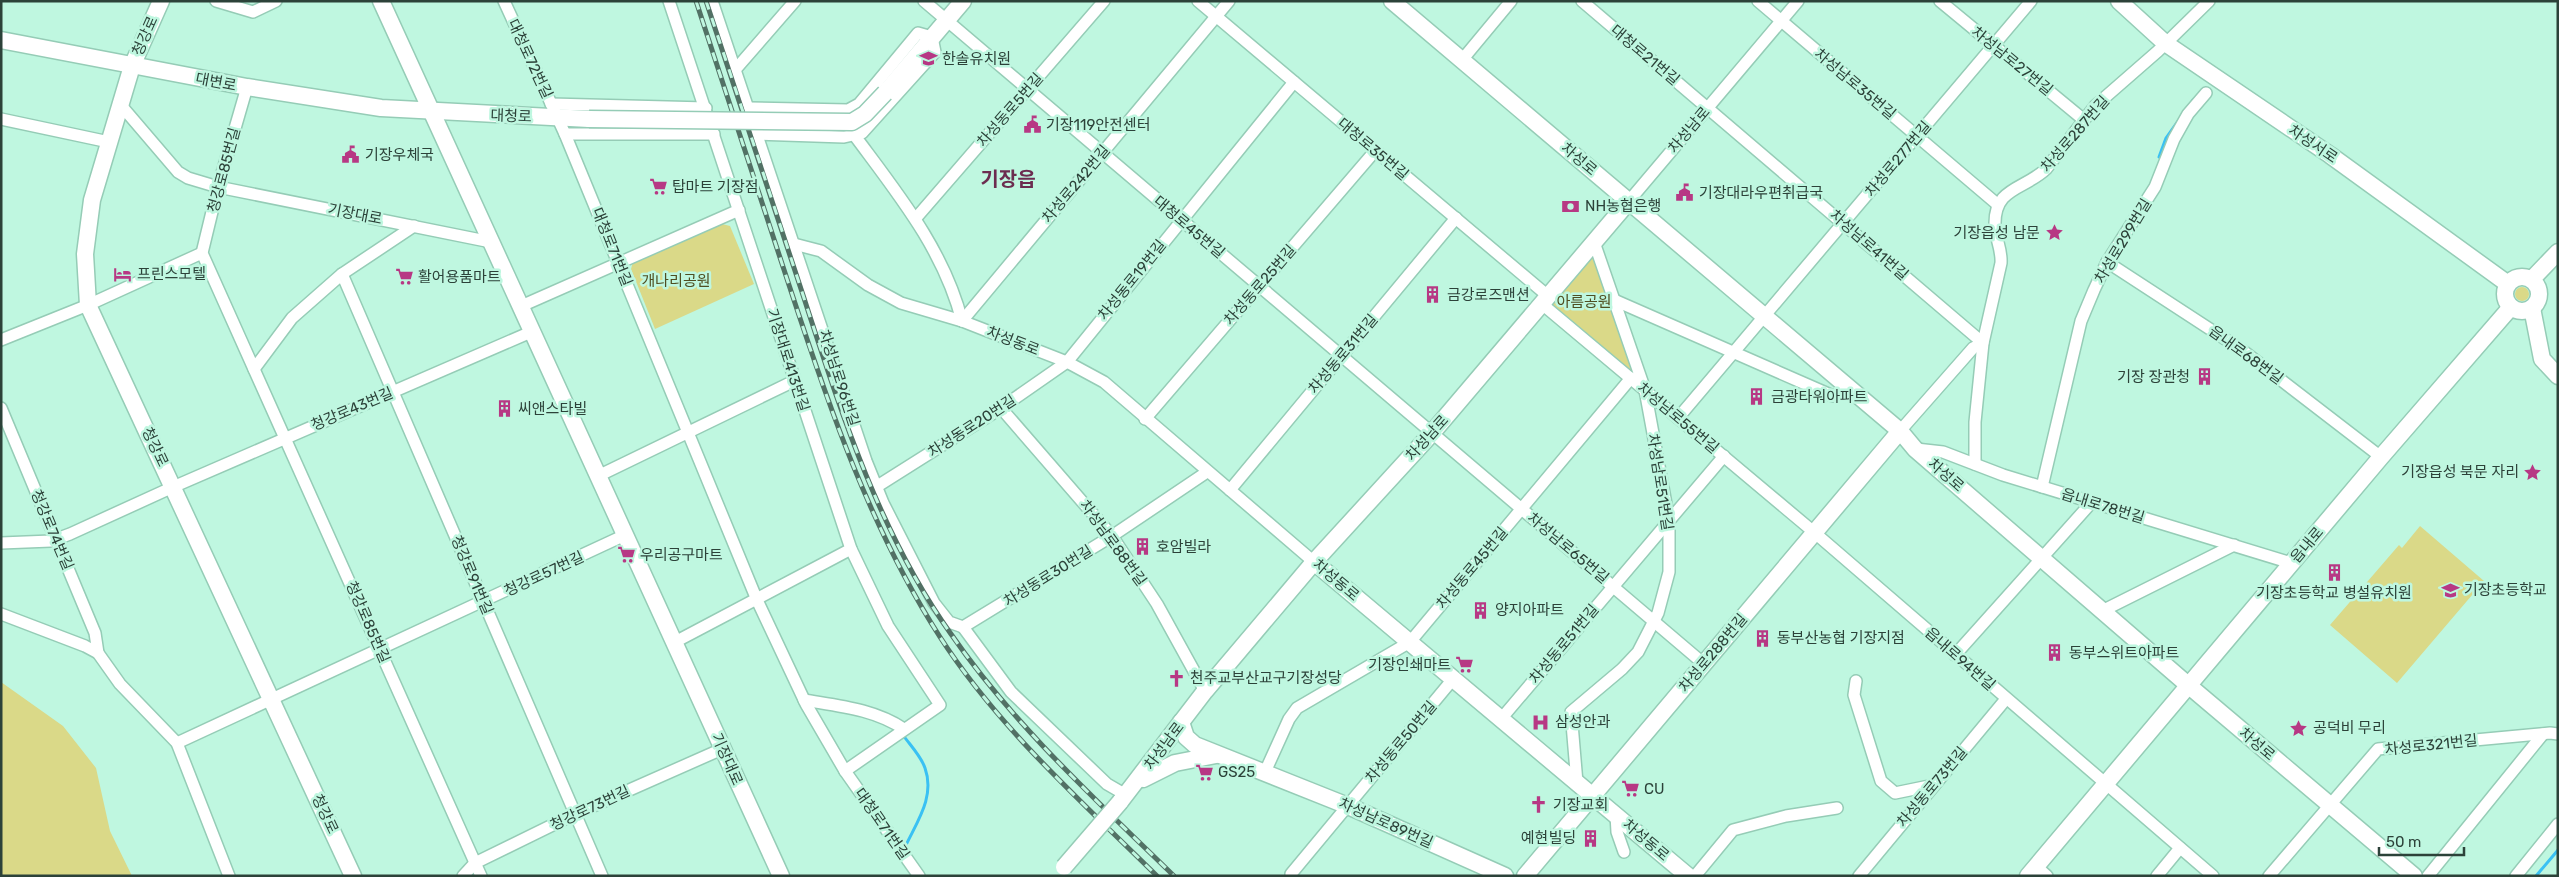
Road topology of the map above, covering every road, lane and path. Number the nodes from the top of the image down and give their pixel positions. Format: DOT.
graph roads {
  1 [pos="161,1"];
  2 [pos="216,1"];
  3 [pos="276,1"];
  4 [pos="381,1"];
  5 [pos="504,1"];
  6 [pos="669,1"];
  7 [pos="712,1"];
  8 [pos="795,1"];
  9 [pos="924,1"];
  10 [pos="962,1"];
  11 [pos="1104,1"];
  12 [pos="1198,1"];
  13 [pos="1229,1"];
  14 [pos="1392,1"];
  15 [pos="1511,1"];
  16 [pos="1582,1"];
  17 [pos="1758,1"];
  18 [pos="1798,1"];
  19 [pos="1940,1"];
  20 [pos="2031,1"];
  21 [pos="2119,1"];
  22 [pos="2209,1"];
  23 [pos="1216,16"];
  24 [pos="946,20"];
  25 [pos="1781,21"];
  26 [pos="932,37"];
  27 [pos="1,40"];
  28 [pos="2165,43"];
  29 [pos="1993,46"];
  30 [pos="1462,60"];
  31 [pos="132,66"];
  32 [pos="735,70"];
  33 [pos="1294,82"];
  34 [pos="247,87"];
  35 [pos="1028,89"];
  36 [pos="2206,93"];
  37 [pos="119,103"];
  38 [pos="706,108"];
  39 [pos="750,108"];
  40 [pos="1708,108"];
  41 [pos="554,111"];
  42 [pos="433,113"];
  43 [pos="1,118"];
  44 [pos="2084,120"];
  45 [pos="565,134"];
  46 [pos="714,134"];
  47 [pos="758,134"];
  48 [pos="855,136"];
  49 [pos="1917,137"];
  50 [pos="109,142"];
  51 [pos="1375,151"];
  52 [pos="1102,153"];
  53 [pos="218,187"];
  54 [pos="1628,201"];
  55 [pos="1997,204"];
  56 [pos="739,210"];
  57 [pos="916,218"];
  58 [pos="1456,218"];
  59 [pos="1180,220"];
  60 [pos="1844,223"];
  61 [pos="414,226"];
  62 [pos="491,242"];
  63 [pos="1594,242"];
  64 [pos="794,244"];
  65 [pos="2558,252"];
  66 [pos="202,253"];
  67 [pos="2107,262"];
  68 [pos="618,263"];
  69 [pos="342,274"];
  70 [pos="2532,279"];
  71 [pos="2508,284"];
  72 [pos="1259,286"];
  73 [pos="1545,300"];
  74 [pos="1614,300"];
  75 [pos="88,305"];
  76 [pos="519,307"];
  77 [pos="2511,308"];
  78 [pos="2532,308"];
  79 [pos="1765,317"];
  80 [pos="962,321"];
  81 [pos="531,332"];
  82 [pos="1,340"];
  83 [pos="1983,343"];
  84 [pos="1734,352"];
  85 [pos="1341,356"];
  86 [pos="1067,362"];
  87 [pos="254,369"];
  88 [pos="2558,376"];
  89 [pos="1631,378"];
  90 [pos="794,380"];
  91 [pos="1645,390"];
  92 [pos="1853,391"];
  93 [pos="393,392"];
  94 [pos="1,408"];
  95 [pos="1001,408"];
  96 [pos="1678,418"];
  97 [pos="1145,419"];
  98 [pos="1900,431"];
  99 [pos="688,433"];
  100 [pos="1432,433"];
  101 [pos="285,438"];
  102 [pos="1915,449"];
  103 [pos="1724,456"];
  104 [pos="2380,457"];
  105 [pos="1974,464"];
  106 [pos="1207,472"];
  107 [pos="598,476"];
  108 [pos="173,487"];
  109 [pos="876,487"];
  110 [pos="2042,487"];
  111 [pos="1230,490"];
  112 [pos="2091,503"];
  113 [pos="1521,509"];
  114 [pos="1669,520"];
  115 [pos="1815,533"];
  116 [pos="625,535"];
  117 [pos="1112,536"];
  118 [pos="54,540"];
  119 [pos="1,543"];
  120 [pos="2234,545"];
  121 [pos="851,549"];
  122 [pos="2042,558"];
  123 [pos="1314,562"];
  124 [pos="2291,563"];
  125 [pos="1613,587"];
  126 [pos="757,600"];
  127 [pos="484,602"];
  128 [pos="2102,611"];
  129 [pos="1,614"];
  130 [pos="1654,622"];
  131 [pos="963,627"];
  132 [pos="675,642"];
  133 [pos="1410,642"];
  134 [pos="380,650"];
  135 [pos="98,653"];
  136 [pos="1955,655"];
  137 [pos="1704,664"];
  138 [pos="1453,679"];
  139 [pos="1856,681"];
  140 [pos="2188,686"];
  141 [pos="1205,691"];
  142 [pos="272,699"];
  143 [pos="2006,699"];
  144 [pos="804,700"];
  145 [pos="1501,719"];
  146 [pos="1181,722"];
  147 [pos="904,730"];
  148 [pos="2543,734"];
  149 [pos="2558,734"];
  150 [pos="177,743"];
  151 [pos="722,749"];
  152 [pos="1220,755"];
  153 [pos="845,771"];
  154 [pos="1265,772"];
  155 [pos="1577,783"];
  156 [pos="1934,785"];
  157 [pos="2105,785"];
  158 [pos="1126,795"];
  159 [pos="1593,796"];
  160 [pos="1348,806"];
  161 [pos="2329,806"];
  162 [pos="1837,808"];
  163 [pos="575,814"];
  164 [pos="1616,816"];
  165 [pos="2558,825"];
  166 [pos="2180,848"];
  167 [pos="1624,852"];
  168 [pos="475,863"];
  169 [pos="1060,871"];
  170 [pos="2037,873"];
  171 [pos="2403,873"];
  172 [pos="1290,874"];
  173 [pos="229,876"];
  174 [pos="354,876"];
  175 [pos="463,876"];
  176 [pos="481,876"];
  177 [pos="602,876"];
  178 [pos="781,876"];
  179 [pos="919,876"];
  180 [pos="1506,876"];
  181 [pos="1525,876"];
  182 [pos="1688,876"];
  183 [pos="1695,876"];
  184 [pos="1859,876"];
  185 [pos="2157,876"];
  186 [pos="2213,876"];
  187 [pos="2269,876"];
  188 [pos="2428,876"];
  189 [pos="2516,876"];
  1 -- 31 [label="street, 청강로"];
  2 -- 3 [label="street"];
  4 -- 42 [label="street, 기장대로"];
  5 -- 41 [label="street, 대청로72번길"];
  6 -- 38 [label="street, 기장대로413번길"];
  7 -- 32 [label="street, 차성남로96번길"];
  8 -- 32 [label="street"];
  9 -- 24 [label="street"];
  10 -- 24 [label="street"];
  11 -- 35 [label="street, 차성동로5번길"];
  12 -- 23 [label="street, 대청로35번길"];
  13 -- 23 [label="street, 차성로242번길"];
  14 -- 30 [label="street, 차성로"];
  15 -- 30 [label="street"];
  16 -- 40 [label="street, 대청로21번길"];
  17 -- 25 [label="street, 차성남로35번길"];
  18 -- 25 [label="street, 차성남로"];
  19 -- 29 [label="street, 차성남로27번길"];
  20 -- 29 [label="street, 차성로277번길"];
  21 -- 28 [label="street, 차성서로"];
  22 -- 28 [label="street, 차성로287번길"];
  23 -- 33 [label="street, 대청로35번길"];
  23 -- 52 [label="street, 차성로242번길"];
  24 -- 26 [label="street"];
  24 -- 35 [label="street, 대청로45번길"];
  25 -- 40 [label="street, 차성남로"];
  25 -- 49 [label="street, 차성남로35번길"];
  26 -- 39 [label="street"];
  26 -- 41 [label="street, 대청로, bridge"];
  26 -- 48 [label="street"];
  27 -- 31 [label="street, 대변로"];
  28 -- 44 [label="street, 차성로287번길"];
  28 -- 71 [label="street, 차성서로"];
  29 -- 44 [label="street, 차성남로27번길"];
  29 -- 49 [label="street, 차성로277번길"];
  30 -- 54 [label="street, 차성로"];
  31 -- 34 [label="street, 대변로"];
  31 -- 37 [label="street, 청강로"];
  32 -- 39 [label="street, 차성남로96번길"];
  33 -- 51 [label="street, 대청로35번길"];
  33 -- 59 [label="street, 차성동로19번길"];
  34 -- 42 [label="street, 대변로"];
  34 -- 53 [label="street, 청강로85번길"];
  35 -- 52 [label="street, 대청로45번길"];
  35 -- 57 [label="street, 차성동로5번길"];
  36 -- 67 [label="street, 차성로299번길"];
  37 -- 50 [label="street, 청강로"];
  37 -- 53 [label="street, 기장대로"];
  38 -- 41 [label="street, 대청로"];
  38 -- 46 [label="street, 기장대로413번길"];
  39 -- 47 [label="street, 차성남로96번길"];
  40 -- 54 [label="street, 차성남로"];
  40 -- 60 [label="street, 차성남로41번길"];
  41 -- 42 [label="street, 대청로"];
  41 -- 45 [label="street, 대청로71번길"];
  42 -- 62 [label="street, 기장대로"];
  43 -- 50 [label="street"];
  44 -- 55 [label="street, 차성로287번길"];
  45 -- 46 [label="street"];
  45 -- 68 [label="street, 대청로71번길"];
  46 -- 56 [label="street, 기장대로413번길"];
  47 -- 48 [label="street"];
  47 -- 64 [label="street, 차성남로96번길"];
  48 -- 57 [label="street"];
  49 -- 55 [label="street, 차성남로35번길"];
  49 -- 60 [label="street, 차성로277번길"];
  50 -- 75 [label="street, 청강로"];
  51 -- 58 [label="street, 대청로35번길"];
  51 -- 72 [label="street, 차성동로25번길"];
  52 -- 59 [label="street, 대청로45번길"];
  52 -- 80 [label="street, 차성로242번길"];
  53 -- 61 [label="street, 기장대로"];
  53 -- 66 [label="street, 청강로85번길"];
  54 -- 63 [label="street, 차성남로"];
  54 -- 79 [label="street, 차성로"];
  55 -- 83 [label="street"];
  56 -- 68 [label="street"];
  56 -- 90 [label="street, 기장대로413번길"];
  57 -- 80 [label="street"];
  58 -- 73 [label="street, 대청로35번길"];
  58 -- 85 [label="street, 차성동로31번길"];
  59 -- 72 [label="street, 대청로45번길"];
  59 -- 86 [label="street, 차성동로19번길"];
  60 -- 79 [label="street, 차성로277번길"];
  60 -- 83 [label="street, 차성남로41번길"];
  61 -- 62 [label="street, 기장대로"];
  61 -- 69 [label="street"];
  62 -- 76 [label="street, 기장대로"];
  63 -- 73 [label="street, 차성남로"];
  63 -- 74 [label="street, 차성남로51번길"];
  64 -- 80 [label="street, 차성동로"];
  64 -- 109 [label="street, 차성남로96번길"];
  65 -- 70 [label="street"];
  66 -- 75 [label="street"];
  66 -- 87 [label="street, 청강로85번길"];
  67 -- 104 [label="street, 읍내로68번길"];
  67 -- 110 [label="street, 차성로299번길"];
  68 -- 76 [label="street"];
  68 -- 99 [label="street, 대청로71번길"];
  69 -- 87 [label="street"];
  69 -- 93 [label="street, 청강로91번길"];
  70 -- 71 [label="street"];
  70 -- 78 [label="street"];
  71 -- 77 [label="street"];
  72 -- 85 [label="street, 대청로45번길"];
  72 -- 97 [label="street, 차성동로25번길"];
  73 -- 89 [label="street, 차성남로55번길"];
  73 -- 100 [label="street, 차성남로"];
  74 -- 84 [label="street"];
  74 -- 91 [label="street, 차성남로51번길"];
  75 -- 82 [label="street"];
  75 -- 108 [label="street, 청강로"];
  76 -- 81 [label="street, 기장대로"];
  77 -- 78 [label="street"];
  77 -- 104 [label="street, 읍내로"];
  78 -- 88 [label="street"];
  79 -- 84 [label="street"];
  79 -- 92 [label="street, 차성로"];
  80 -- 86 [label="street, 차성동로"];
  81 -- 93 [label="street, 청강로43번길"];
  81 -- 107 [label="street, 기장대로"];
  83 -- 98 [label="street"];
  83 -- 105 [label="street"];
  84 -- 92 [label="street"];
  84 -- 96 [label="street"];
  85 -- 100 [label="street, 대청로45번길"];
  85 -- 111 [label="street, 차성동로31번길"];
  86 -- 95 [label="street, 차성동로20번길"];
  86 -- 97 [label="street, 차성동로"];
  87 -- 101 [label="street, 청강로85번길"];
  89 -- 91 [label="street, 차성남로55번길"];
  89 -- 113 [label="street, 차성동로45번길"];
  90 -- 99 [label="street"];
  90 -- 121 [label="street, 기장대로413번길"];
  91 -- 96 [label="street, 차성남로55번길"];
  91 -- 114 [label="street, 차성남로51번길"];
  92 -- 98 [label="street, 차성로"];
  93 -- 101 [label="street, 청강로43번길"];
  93 -- 127 [label="street, 청강로91번길"];
  94 -- 118 [label="street, 청강로74번길"];
  95 -- 109 [label="street, 차성동로20번길"];
  95 -- 117 [label="street, 차성남로88번길"];
  96 -- 103 [label="street, 차성남로55번길"];
  97 -- 106 [label="street, 차성동로"];
  98 -- 102 [label="street, 차성로"];
  98 -- 115 [label="street, 차성로288번길"];
  99 -- 107 [label="street"];
  99 -- 126 [label="street, 대청로71번길"];
  100 -- 113 [label="street, 차성남로65번길"];
  100 -- 123 [label="street, 차성남로"];
  101 -- 108 [label="street, 청강로43번길"];
  101 -- 134 [label="street, 청강로85번길"];
  102 -- 105 [label="street, 읍내로78번길"];
  102 -- 122 [label="street, 차성로"];
  103 -- 114 [label="street, 차성동로51번길"];
  103 -- 115 [label="street, 차성남로55번길"];
  104 -- 124 [label="street, 읍내로"];
  105 -- 110 [label="street, 읍내로78번길"];
  106 -- 111 [label="street, 차성동로"];
  106 -- 117 [label="street, 차성동로30번길"];
  107 -- 116 [label="street, 기장대로"];
  108 -- 118 [label="street, 청강로43번길"];
  108 -- 142 [label="street, 청강로"];
  109 -- 131 [label="street, 차성남로96번길"];
  110 -- 112 [label="street, 읍내로78번길"];
  111 -- 123 [label="street, 차성동로"];
  112 -- 120 [label="street, 읍내로78번길"];
  112 -- 122 [label="street"];
  113 -- 125 [label="street, 차성남로65번길"];
  113 -- 133 [label="street, 차성동로45번길"];
  114 -- 125 [label="street, 차성동로51번길"];
  114 -- 130 [label="street, 차성남로51번길"];
  115 -- 136 [label="street, 읍내로94번길"];
  115 -- 137 [label="street, 차성로288번길"];
  116 -- 127 [label="street, 청강로57번길"];
  116 -- 132 [label="street, 기장대로"];
  117 -- 131 [label="street, 차성동로30번길"];
  117 -- 141 [label="street, 차성남로88번길"];
  118 -- 119 [label="street, 청강로74번길"];
  118 -- 135 [label="street, 청강로74번길"];
  120 -- 124 [label="street, 읍내로78번길"];
  120 -- 128 [label="street"];
  121 -- 126 [label="street"];
  121 -- 147 [label="street, 기장대로413번길"];
  122 -- 128 [label="street, 차성로"];
  122 -- 136 [label="street"];
  123 -- 133 [label="street, 차성동로"];
  123 -- 141 [label="street, 차성남로"];
  124 -- 140 [label="street, 읍내로"];
  125 -- 130 [label="street, 차성남로65번길"];
  125 -- 145 [label="street, 차성동로51번길"];
  126 -- 132 [label="street"];
  126 -- 144 [label="street, 대청로71번길"];
  127 -- 134 [label="street, 청강로57번길"];
  127 -- 163 [label="street, 청강로91번길"];
  128 -- 140 [label="street, 차성로"];
  129 -- 135 [label="street, 청강로74번길"];
  130 -- 137 [label="street, 차성남로65번길"];
  130 -- 155 [label="street, 차성남로51번길"];
  131 -- 158 [label="street, 차성남로96번길"];
  132 -- 151 [label="street, 기장대로"];
  133 -- 138 [label="street, 차성동로"];
  133 -- 154 [label="street"];
  134 -- 142 [label="street, 청강로57번길"];
  134 -- 168 [label="street, 청강로85번길"];
  135 -- 150 [label="street, 청강로74번길"];
  136 -- 143 [label="street, 읍내로94번길"];
  137 -- 159 [label="street, 차성로288번길"];
  138 -- 145 [label="street, 차성동로"];
  138 -- 160 [label="street, 차성동로50번길"];
  139 -- 156 [label="street"];
  140 -- 157 [label="street, 읍내로"];
  140 -- 161 [label="street, 차성로"];
  141 -- 146 [label="street, 차성남로"];
  142 -- 150 [label="street, 청강로57번길"];
  142 -- 174 [label="street, 청강로"];
  143 -- 156 [label="street, 차성동로73번길"];
  143 -- 157 [label="street, 읍내로94번길"];
  144 -- 147 [label="street"];
  144 -- 153 [label="street, 대청로71번길"];
  145 -- 155 [label="street, 차성동로"];
  146 -- 152 [label="street, 차성남로89번길"];
  146 -- 158 [label="street, 차성남로"];
  147 -- 153 [label="street"];
  148 -- 149 [label="street, 차성로321번길"];
  148 -- 161 [label="street, 차성로321번길"];
  148 -- 188 [label="street"];
  150 -- 173 [label="street, 청강로74번길"];
  151 -- 163 [label="street, 청강로73번길"];
  151 -- 178 [label="street, 기장대로"];
  152 -- 154 [label="street, 차성남로89번길"];
  152 -- 158 [label="street"];
  153 -- 179 [label="street, 대청로71번길"];
  154 -- 160 [label="street, 차성남로89번길"];
  155 -- 159 [label="street, 차성동로"];
  156 -- 184 [label="street, 차성동로73번길"];
  157 -- 166 [label="street"];
  157 -- 170 [label="street, 읍내로"];
  158 -- 169 [label="street, 차성남로, bridge"];
  159 -- 164 [label="street, 차성동로"];
  159 -- 181 [label="street, 차성로288번길"];
  160 -- 172 [label="street, 차성동로50번길"];
  160 -- 180 [label="street, 차성남로89번길"];
  161 -- 171 [label="street, 차성로"];
  161 -- 187 [label="street, 차성로321번길"];
  162 -- 183 [label="street"];
  163 -- 168 [label="street, 청강로73번길"];
  163 -- 177 [label="street, 청강로91번길"];
  164 -- 167 [label="street"];
  164 -- 182 [label="street, 차성동로"];
  165 -- 189 [label="street"];
  166 -- 185 [label="street"];
  166 -- 186 [label="street"];
  168 -- 175 [label="street, 청강로73번길"];
  168 -- 176 [label="street, 청강로85번길"];
}
